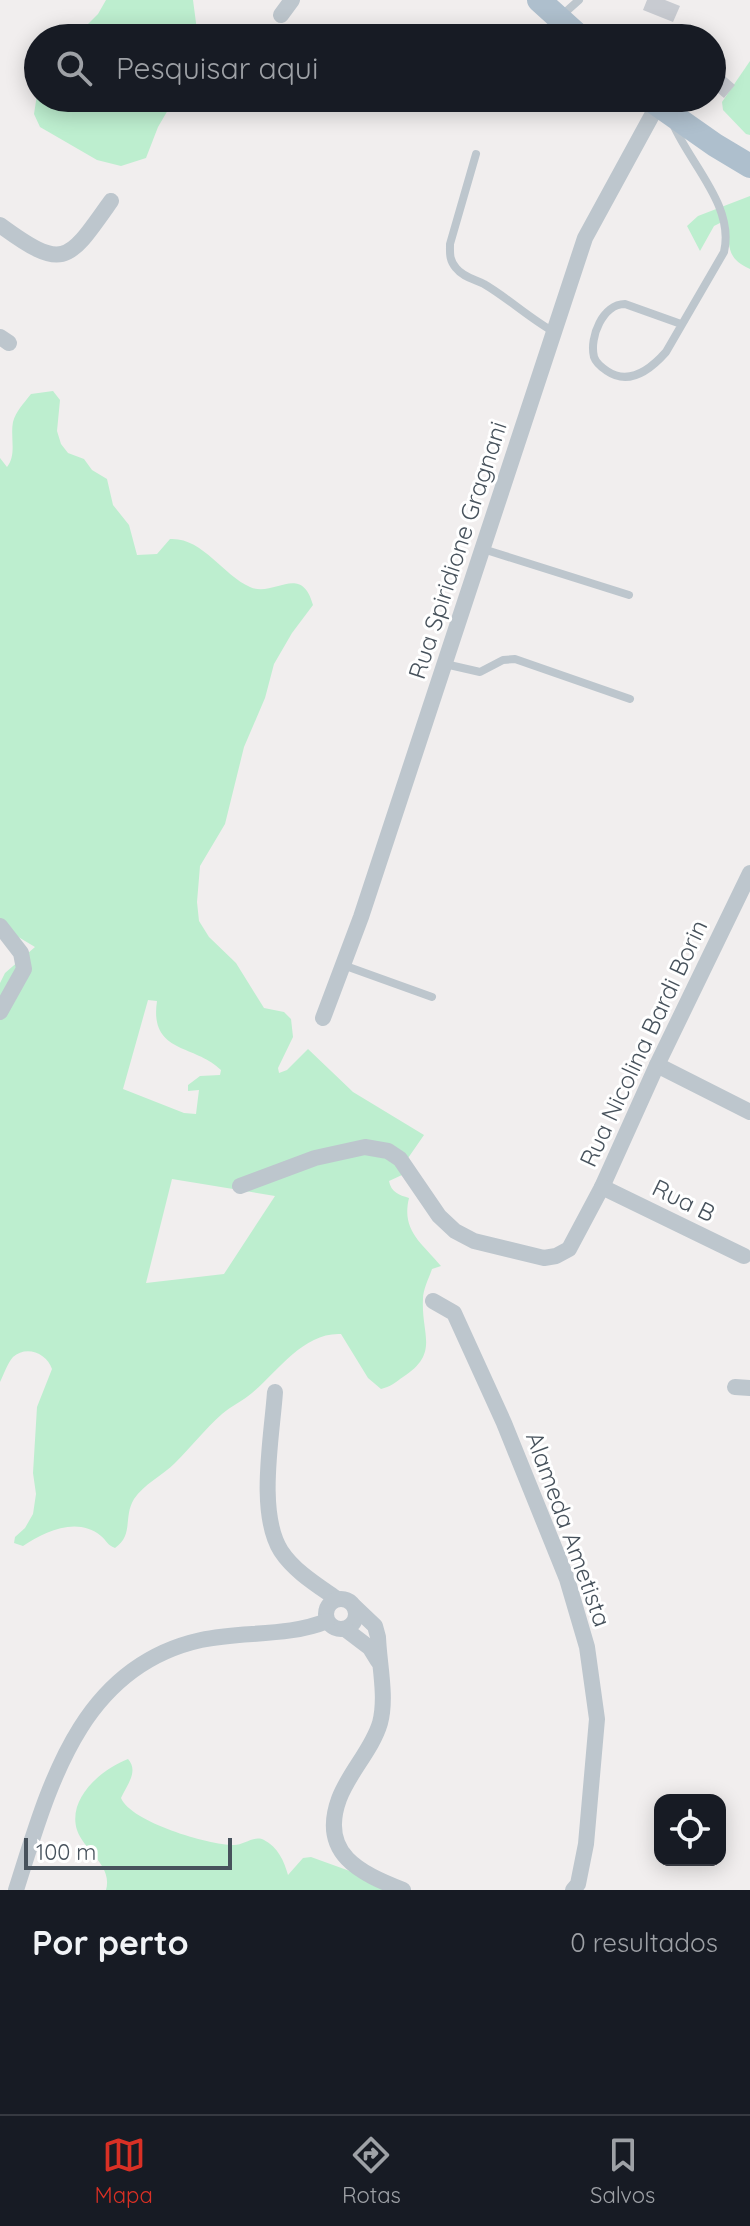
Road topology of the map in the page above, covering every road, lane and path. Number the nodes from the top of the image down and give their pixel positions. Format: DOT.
graph roads {
  1 [pos="292,0"];
  2 [pos="539,0"];
  3 [pos="579,0"];
  4 [pos="281,15"];
  5 [pos="559,18"];
  6 [pos="566,24"];
  7 [pos="655,112"];
  8 [pos="662,112"];
  9 [pos="667,112"];
  10 [pos="476,154"];
  11 [pos="750,166"];
  12 [pos="111,201"];
  13 [pos="0,225"];
  14 [pos="681,324"];
  15 [pos="554,332"];
  16 [pos="482,549"];
  17 [pos="629,595"];
  18 [pos="444,664"];
  19 [pos="630,699"];
  20 [pos="750,873"];
  21 [pos="0,926"];
  22 [pos="343,965"];
  23 [pos="432,997"];
  24 [pos="0,1012"];
  25 [pos="323,1018"];
  26 [pos="657,1065"];
  27 [pos="750,1112"];
  28 [pos="240,1186"];
  29 [pos="602,1187"];
  30 [pos="744,1256"];
  31 [pos="433,1301"];
  32 [pos="275,1392"];
  33 [pos="337,1599"];
  34 [pos="355,1607"];
  35 [pos="327,1621"];
  36 [pos="345,1629"];
  37 [pos="379,1662"];
  38 [pos="16,1890"];
  39 [pos="403,1890"];
  40 [pos="573,1890"];
  1 -- 4 [label="street"];
  2 -- 5 [label="main road"];
  3 -- 5 [label="lane"];
  5 -- 6 [label="main road"];
  7 -- 15 [label="street, Rua Spiridione Gragnani"];
  8 -- 14 [label="lane"];
  9 -- 11 [label="main road"];
  10 -- 15 [label="lane"];
  12 -- 13 [label="street"];
  14 -- 14 [label="lane"];
  15 -- 16 [label="street, Rua Spiridione Gragnani"];
  16 -- 17 [label="lane"];
  16 -- 18 [label="street, Rua Spiridione Gragnani"];
  18 -- 19 [label="lane"];
  18 -- 22 [label="street, Rua Spiridione Gragnani"];
  20 -- 26 [label="street, Rua Nicolina Bardi Borin"];
  21 -- 24 [label="street"];
  22 -- 23 [label="lane"];
  22 -- 25 [label="street, Rua Spiridione Gragnani"];
  26 -- 27 [label="street"];
  26 -- 29 [label="street, Rua Nicolina Bardi Borin"];
  28 -- 29 [label="street, Rua Nicolina Bardi Borin"];
  29 -- 30 [label="street, Rua B"];
  31 -- 40 [label="street, Alameda Ametista"];
  32 -- 33 [label="street"];
  33 -- 34 [label="street"];
  33 -- 35 [label="street"];
  34 -- 36 [label="street"];
  34 -- 37 [label="street"];
  35 -- 36 [label="street"];
  35 -- 38 [label="street"];
  36 -- 37 [label="street"];
  37 -- 39 [label="street"];
}
